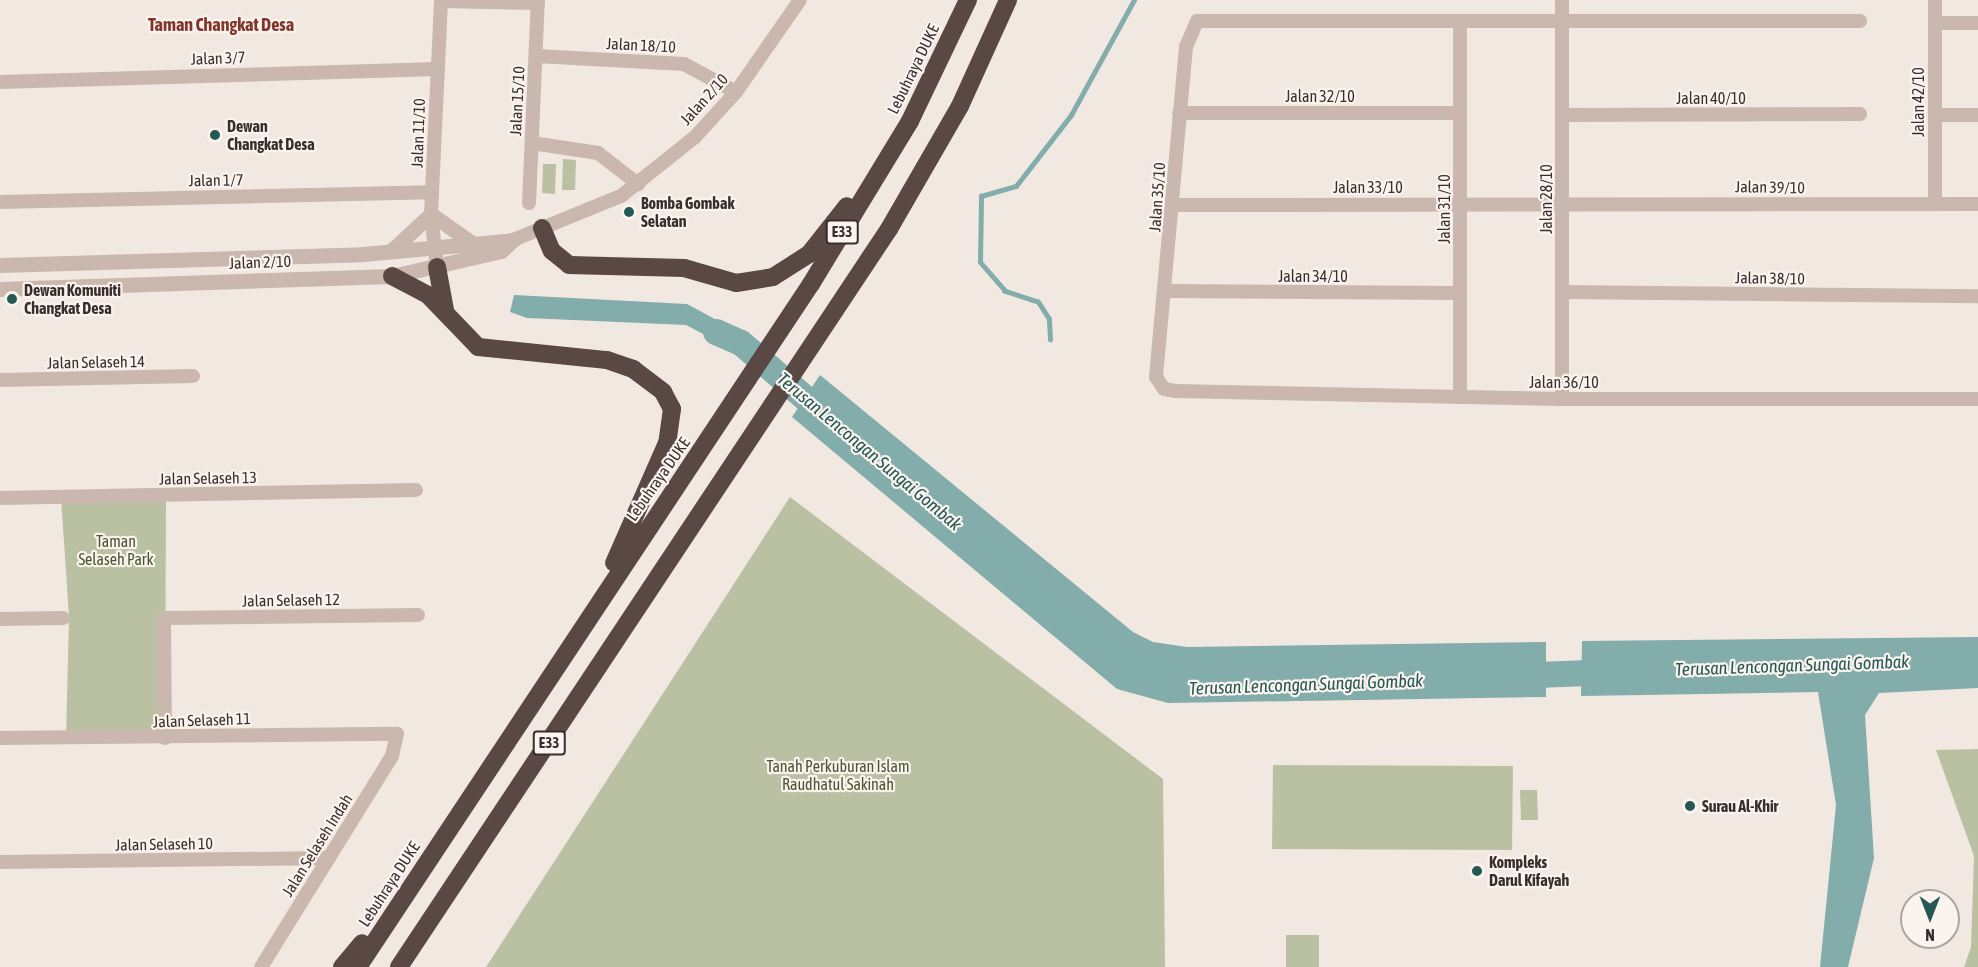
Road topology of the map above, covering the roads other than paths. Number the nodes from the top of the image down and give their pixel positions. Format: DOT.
graph roads {
  1 [pos="968,0"];
  2 [pos="1008,0"];
  3 [pos="1562,0"];
  4 [pos="1935,0"];
  5 [pos="441,1"];
  6 [pos="538,1"];
  7 [pos="797,1"];
  8 [pos="1460,21"];
  9 [pos="1562,21"];
  10 [pos="1860,21"];
  11 [pos="1935,23"];
  12 [pos="1978,23"];
  13 [pos="536,56"];
  14 [pos="438,69"];
  15 [pos="0,82"];
  16 [pos="736,92"];
  17 [pos="1179,113"];
  18 [pos="1460,113"];
  19 [pos="1860,114"];
  20 [pos="1562,115"];
  21 [pos="1935,115"];
  22 [pos="1978,115"];
  23 [pos="532,143"];
  24 [pos="888,152"];
  25 [pos="638,184"];
  26 [pos="432,192"];
  27 [pos="1562,201"];
  28 [pos="0,202"];
  29 [pos="529,203"];
  30 [pos="1460,203"];
  31 [pos="1935,203"];
  32 [pos="1978,204"];
  33 [pos="1173,205"];
  34 [pos="431,214"];
  35 [pos="542,228"];
  36 [pos="513,240"];
  37 [pos="472,243"];
  38 [pos="389,253"];
  39 [pos="436,258"];
  40 [pos="0,265"];
  41 [pos="392,276"];
  42 [pos="0,289"];
  43 [pos="1165,291"];
  44 [pos="1562,292"];
  45 [pos="1460,293"];
  46 [pos="1978,296"];
  47 [pos="445,309"];
  48 [pos="193,376"];
  49 [pos="1156,377"];
  50 [pos="0,380"];
  51 [pos="1460,397"];
  52 [pos="1562,399"];
  53 [pos="1978,399"];
  54 [pos="416,490"];
  55 [pos="0,498"];
  56 [pos="592,611"];
  57 [pos="418,615"];
  58 [pos="63,618"];
  59 [pos="0,619"];
  60 [pos="0,738"];
  61 [pos="165,738"];
  62 [pos="399,739"];
  63 [pos="329,858"];
  64 [pos="0,862"];
  65 [pos="412,883"];
  66 [pos="261,967"];
  67 [pos="342,967"];
  68 [pos="358,967"];
  69 [pos="399,967"];
  1 -- 24 [label="highway, Lebuhraya DUKE / E33"];
  2 -- 69 [label="highway, E33"];
  3 -- 9 [label="street, Jalan 28/10"];
  4 -- 11 [label="street, Jalan 42/10"];
  5 -- 6 [label="street"];
  5 -- 14 [label="street, Jalan 11/10"];
  6 -- 13 [label="street, Jalan 15/10"];
  7 -- 16 [label="street, Jalan 2/10"];
  8 -- 9 [label="street"];
  8 -- 17 [label="street, Jalan 35/10"];
  8 -- 18 [label="street, Jalan 31/10"];
  9 -- 10 [label="street"];
  9 -- 20 [label="street, Jalan 28/10"];
  11 -- 12 [label="street"];
  11 -- 21 [label="street, Jalan 42/10"];
  13 -- 16 [label="street, Jalan 18/10"];
  13 -- 23 [label="street, Jalan 15/10"];
  14 -- 15 [label="street, Jalan 3/7"];
  14 -- 26 [label="street, Jalan 11/10"];
  16 -- 25 [label="street, Jalan 2/10"];
  17 -- 18 [label="street, Jalan 32/10"];
  17 -- 33 [label="street, Jalan 35/10"];
  18 -- 30 [label="street, Jalan 31/10"];
  19 -- 20 [label="street, Jalan 40/10"];
  20 -- 27 [label="street, Jalan 28/10"];
  21 -- 22 [label="street"];
  21 -- 31 [label="street, Jalan 42/10"];
  23 -- 25 [label="street"];
  23 -- 29 [label="street, Jalan 15/10"];
  24 -- 35 [label="highway"];
  24 -- 56 [label="highway, Lebuhraya DUKE / E33"];
  25 -- 35 [label="street, Jalan 2/10"];
  26 -- 28 [label="street, Jalan 1/7"];
  26 -- 34 [label="street, Jalan 11/10"];
  27 -- 30 [label="street, Jalan 33/10"];
  27 -- 31 [label="street, Jalan 39/10"];
  27 -- 44 [label="street, Jalan 28/10"];
  30 -- 33 [label="street, Jalan 33/10"];
  30 -- 45 [label="street, Jalan 31/10"];
  31 -- 32 [label="street, Jalan 39/10"];
  33 -- 43 [label="street, Jalan 35/10"];
  34 -- 37 [label="street"];
  34 -- 38 [label="street"];
  34 -- 39 [label="street, Jalan 11/10"];
  35 -- 36 [label="street, Jalan 2/10"];
  36 -- 37 [label="street, Jalan 2/10"];
  36 -- 39 [label="street, Jalan 2/10"];
  37 -- 39 [label="street, Jalan 2/10"];
  38 -- 39 [label="street, Jalan 2/10"];
  38 -- 40 [label="street, Jalan 2/10"];
  39 -- 41 [label="street, Jalan 2/10"];
  39 -- 47 [label="highway"];
  41 -- 42 [label="street, Jalan 2/10"];
  41 -- 47 [label="highway"];
  43 -- 45 [label="street, Jalan 34/10"];
  43 -- 49 [label="street, Jalan 35/10"];
  44 -- 46 [label="street, Jalan 38/10"];
  44 -- 52 [label="street, Jalan 28/10"];
  45 -- 51 [label="street, Jalan 31/10"];
  47 -- 56 [label="highway"];
  48 -- 50 [label="street, Jalan Selaseh 14"];
  49 -- 51 [label="street, Jalan 36/10"];
  51 -- 52 [label="street, Jalan 36/10"];
  52 -- 53 [label="street, Jalan 36/10"];
  54 -- 55 [label="street, Jalan Selaseh 13"];
  56 -- 65 [label="highway, Lebuhraya DUKE / E33"];
  57 -- 61 [label="street, Jalan Selaseh 12"];
  58 -- 59 [label="street"];
  60 -- 61 [label="street, Jalan Selaseh 11"];
  61 -- 62 [label="street, Jalan Selaseh 11"];
  62 -- 63 [label="street, Jalan Selaseh Indah"];
  63 -- 64 [label="street, Jalan Selaseh 10"];
  63 -- 66 [label="street, Jalan Selaseh Indah"];
  65 -- 67 [label="highway"];
  65 -- 68 [label="highway, Lebuhraya DUKE / E33"];
}
